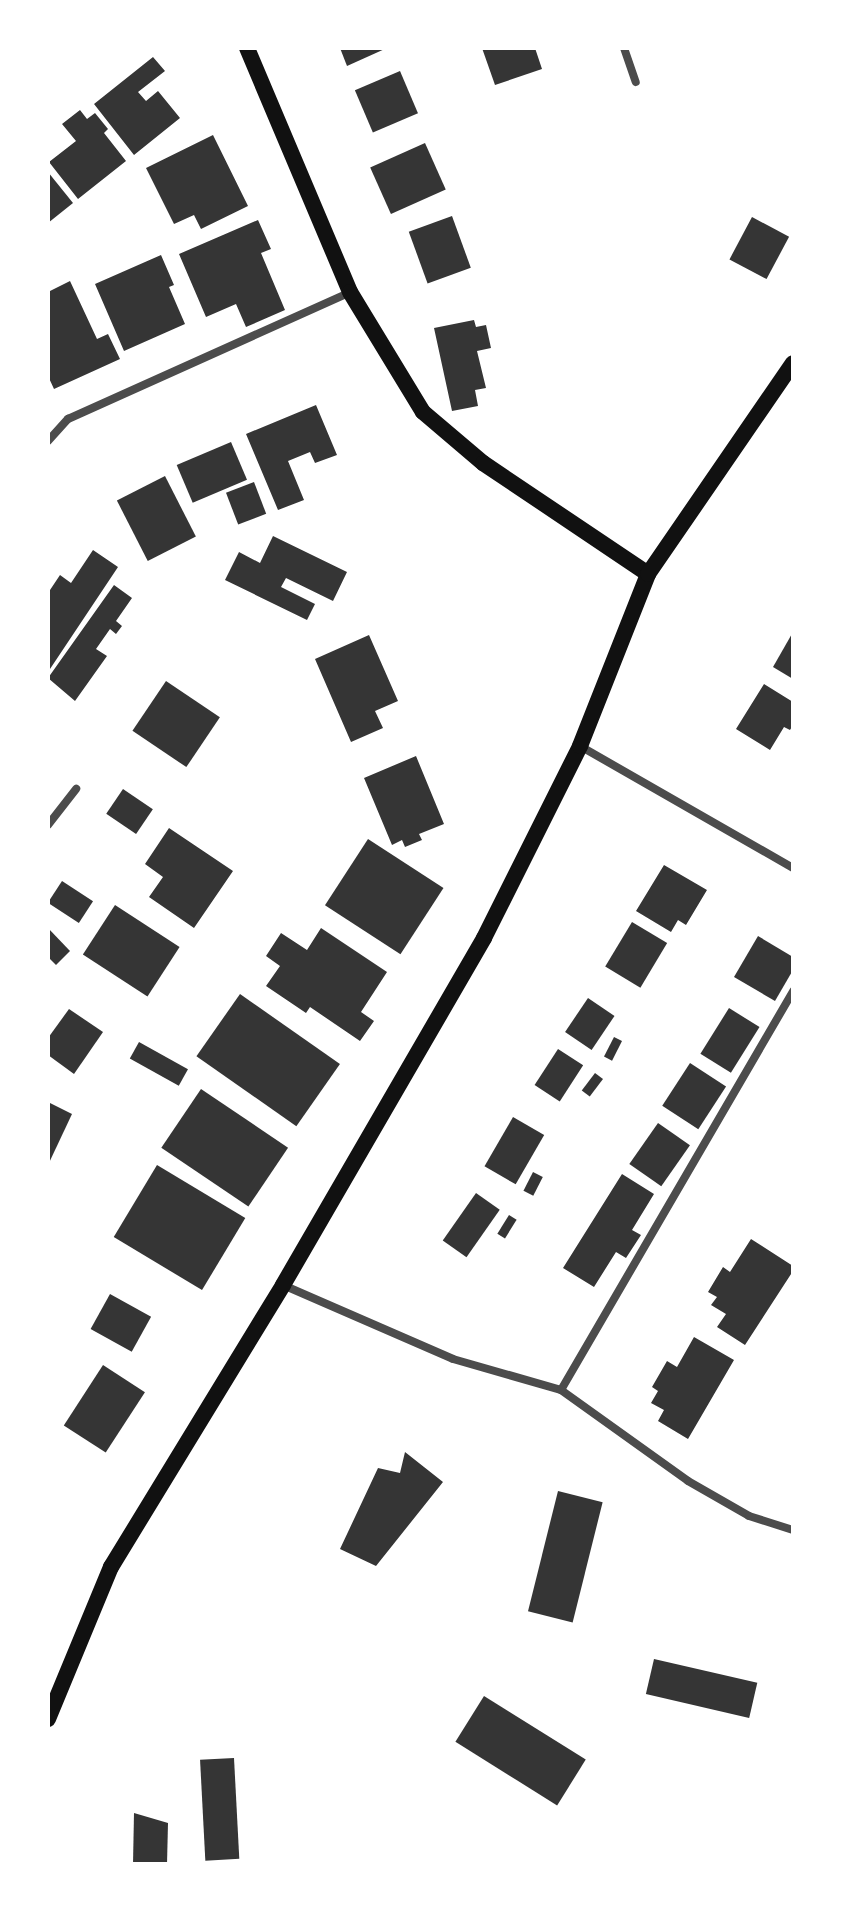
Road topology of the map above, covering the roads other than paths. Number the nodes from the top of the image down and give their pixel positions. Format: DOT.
graph roads {
  1 [pos="247,48"];
  2 [pos="624,48"];
  3 [pos="636,82"];
  4 [pos="350,292"];
  5 [pos="793,363"];
  6 [pos="48,441"];
  7 [pos="648,574"];
  8 [pos="580,746"];
  9 [pos="76,789"];
  10 [pos="48,825"];
  11 [pos="793,868"];
  12 [pos="793,991"];
  13 [pos="283,1285"];
  14 [pos="561,1390"];
  15 [pos="793,1530"];
  16 [pos="48,1719"];
  1 -- 4 [label="main road"];
  2 -- 3 [label="street"];
  4 -- 6 [label="street"];
  4 -- 7 [label="main road"];
  5 -- 7 [label="main road"];
  7 -- 8 [label="main road"];
  8 -- 11 [label="street"];
  8 -- 13 [label="main road"];
  9 -- 10 [label="street"];
  12 -- 14 [label="street"];
  13 -- 14 [label="street"];
  13 -- 16 [label="main road"];
  14 -- 15 [label="street"];
}
